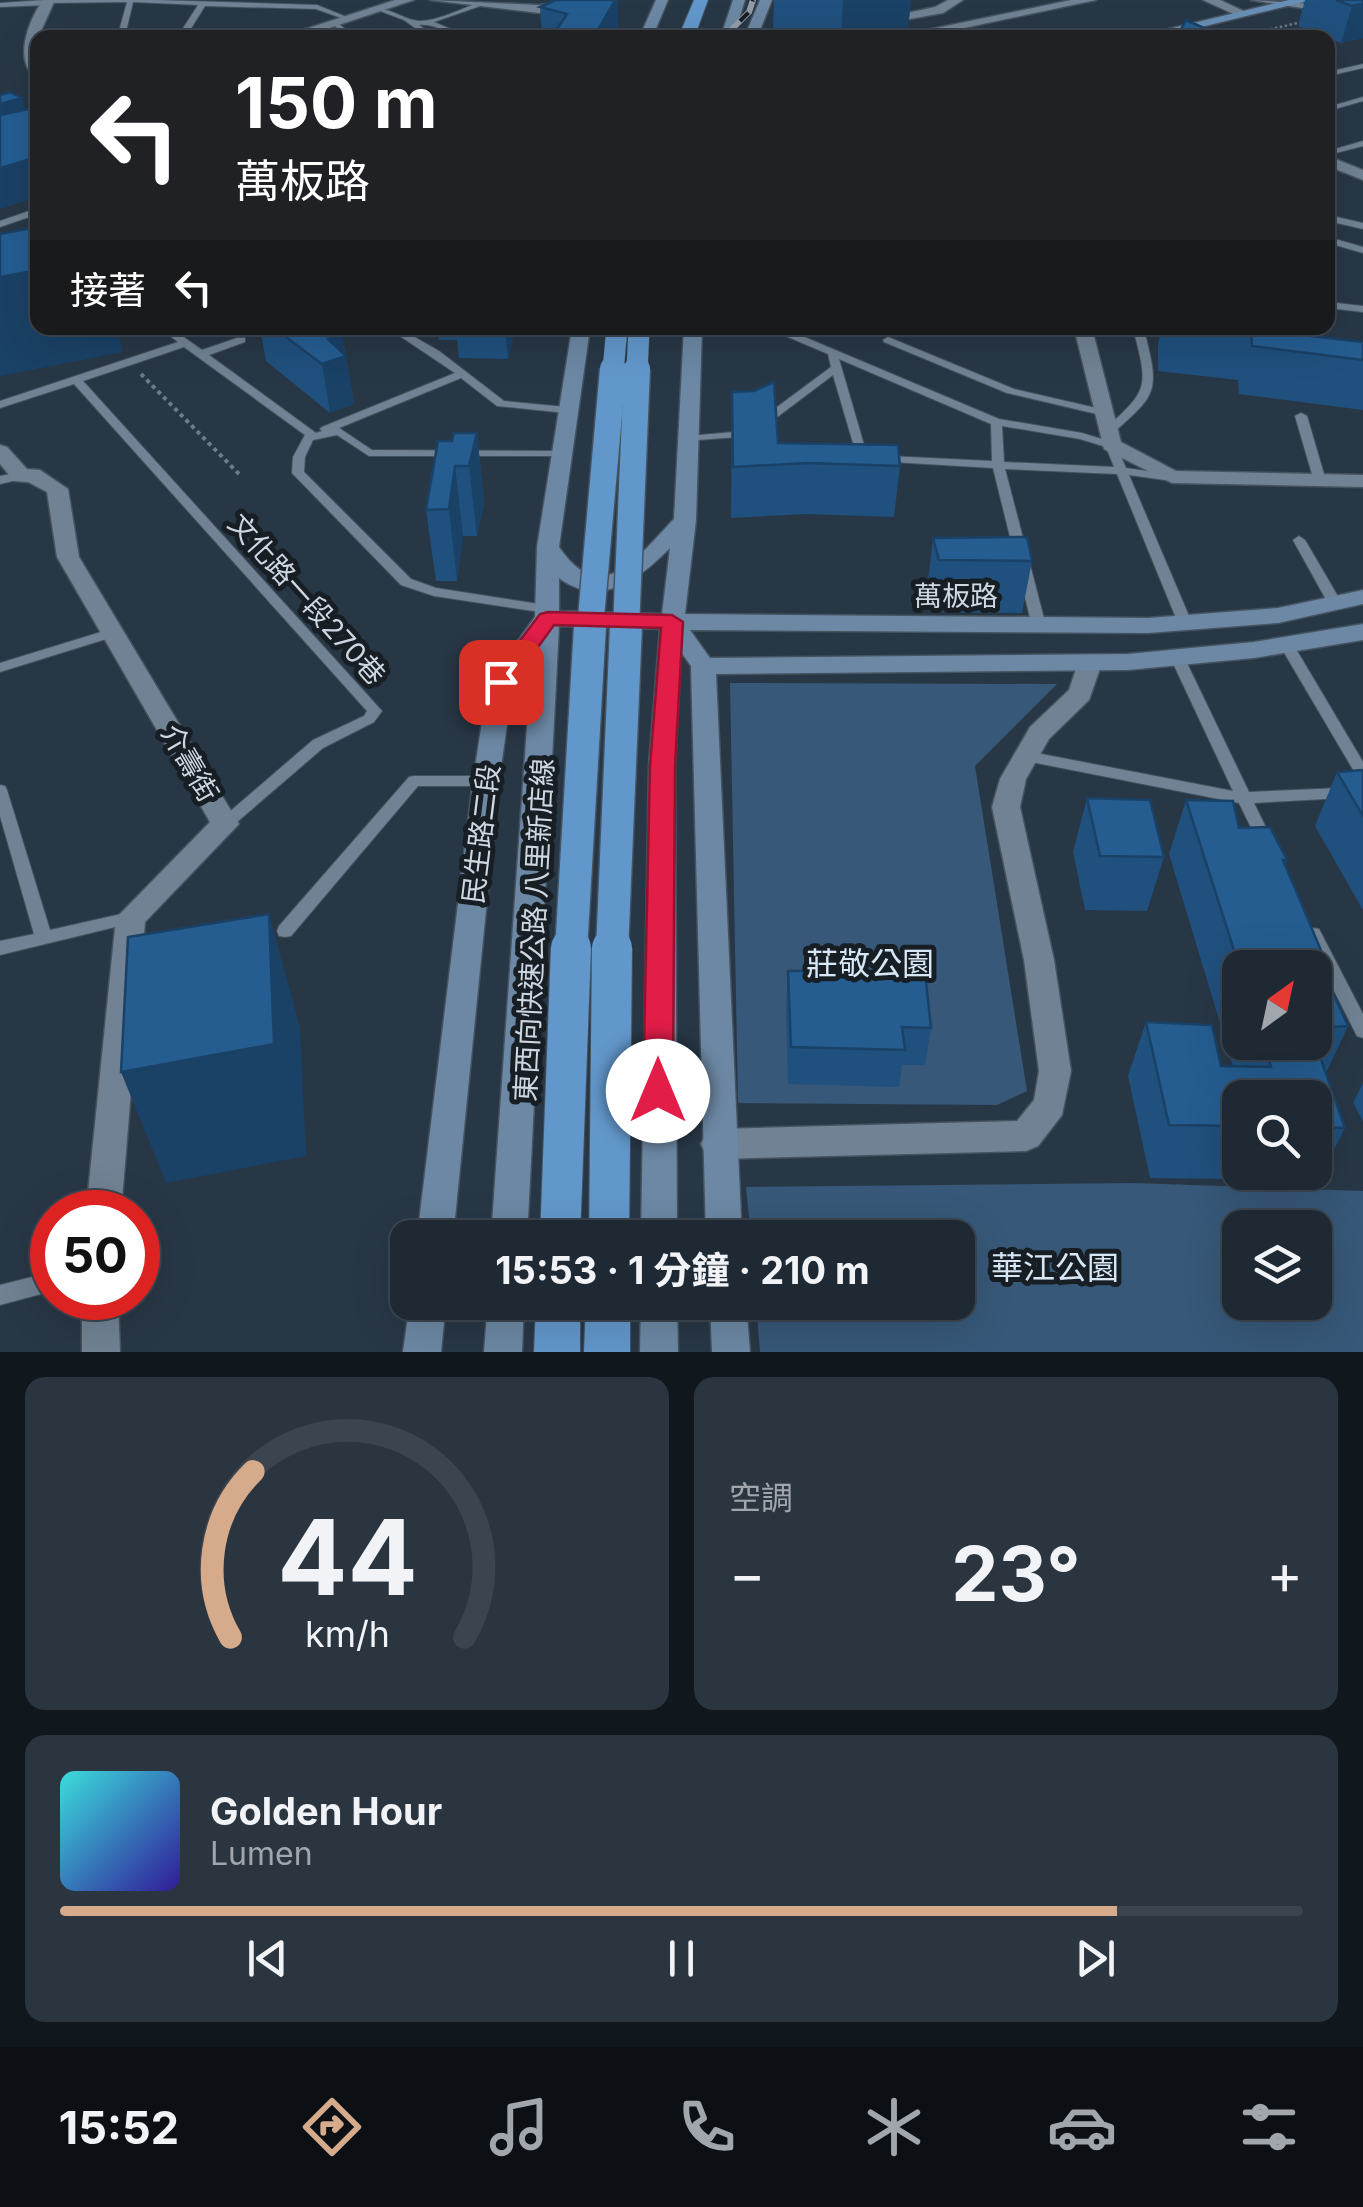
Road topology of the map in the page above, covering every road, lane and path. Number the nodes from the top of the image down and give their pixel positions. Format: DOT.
graph roads {
  1 [pos="408,0"];
  2 [pos="436,0"];
  3 [pos="574,0"];
  4 [pos="662,0"];
  5 [pos="701,0"];
  6 [pos="716,0"];
  7 [pos="739,0"];
  8 [pos="766,0"];
  9 [pos="958,0"];
  10 [pos="996,0"];
  11 [pos="1090,0"];
  12 [pos="1209,0"];
  13 [pos="1257,0"];
  14 [pos="1306,0"];
  15 [pos="152,1"];
  16 [pos="48,2"];
  17 [pos="130,2"];
  18 [pos="207,2"];
  19 [pos="480,4"];
  20 [pos="1290,4"];
  21 [pos="0,5"];
  22 [pos="378,9"];
  23 [pos="1340,9"];
  24 [pos="1039,10"];
  25 [pos="1244,14"];
  26 [pos="340,20"];
  27 [pos="428,22"];
  28 [pos="1363,22"];
  29 [pos="413,23"];
  30 [pos="39,30"];
  31 [pos="122,30"];
  32 [pos="186,30"];
  33 [pos="309,30"];
  34 [pos="347,30"];
  35 [pos="423,30"];
  36 [pos="448,30"];
  37 [pos="649,30"];
  38 [pos="689,30"];
  39 [pos="705,30"];
  40 [pos="729,30"];
  41 [pos="753,30"];
  42 [pos="889,30"];
  43 [pos="937,30"];
  44 [pos="1172,30"];
  45 [pos="1242,30"];
  46 [pos="1261,30"];
  47 [pos="1363,66"];
  48 [pos="1335,72"];
  49 [pos="1363,99"];
  50 [pos="1335,106"];
  51 [pos="1363,144"];
  52 [pos="1335,151"];
  53 [pos="1335,164"];
  54 [pos="1363,175"];
  55 [pos="30,215"];
  56 [pos="1335,220"];
  57 [pos="0,224"];
  58 [pos="1363,226"];
  59 [pos="1335,242"];
  60 [pos="1363,250"];
  61 [pos="1335,306"];
  62 [pos="1363,308"];
  63 [pos="174,335"];
  64 [pos="403,335"];
  65 [pos="580,335"];
  66 [pos="616,335"];
  67 [pos="639,335"];
  68 [pos="693,335"];
  69 [pos="791,335"];
  70 [pos="1088,335"];
  71 [pos="1141,335"];
  72 [pos="1187,335"];
  73 [pos="1195,336"];
  74 [pos="241,340"];
  75 [pos="888,340"];
  76 [pos="185,343"];
  77 [pos="204,354"];
  78 [pos="833,355"];
  79 [pos="128,362"];
  80 [pos="836,370"];
  81 [pos="460,375"];
  82 [pos="76,379"];
  83 [pos="0,405"];
  84 [pos="566,410"];
  85 [pos="1101,412"];
  86 [pos="1300,416"];
  87 [pos="996,422"];
  88 [pos="310,436"];
  89 [pos="688,439"];
  90 [pos="1109,439"];
  91 [pos="0,451"];
  92 [pos="561,454"];
  93 [pos="998,464"];
  94 [pos="1124,471"];
  95 [pos="239,474"];
  96 [pos="1172,477"];
  97 [pos="11,478"];
  98 [pos="1320,481"];
  99 [pos="1363,481"];
  100 [pos="685,520"];
  101 [pos="1299,540"];
  102 [pos="548,547"];
  103 [pos="1363,597"];
  104 [pos="1336,605"];
  105 [pos="547,614"];
  106 [pos="672,622"];
  107 [pos="1185,623"];
  108 [pos="1039,626"];
  109 [pos="114,632"];
  110 [pos="1363,632"];
  111 [pos="1286,644"];
  112 [pos="1178,659"];
  113 [pos="1090,663"];
  114 [pos="703,666"];
  115 [pos="0,668"];
  116 [pos="1026,756"];
  117 [pos="1363,774"];
  118 [pos="486,781"];
  119 [pos="0,790"];
  120 [pos="1363,792"];
  121 [pos="1242,798"];
  122 [pos="226,824"];
  123 [pos="1276,864"];
  124 [pos="1302,914"];
  125 [pos="131,918"];
  126 [pos="285,932"];
  127 [pos="44,939"];
  128 [pos="0,948"];
  129 [pos="1363,1031"];
  130 [pos="718,1144"];
  131 [pos="106,1190"];
  132 [pos="437,1220"];
  133 [pos="511,1220"];
  134 [pos="561,1220"];
  135 [pos="609,1220"];
  136 [pos="658,1220"];
  137 [pos="723,1220"];
  138 [pos="30,1288"];
  139 [pos="0,1295"];
  140 [pos="100,1320"];
  141 [pos="426,1320"];
  142 [pos="505,1320"];
  143 [pos="558,1320"];
  144 [pos="608,1320"];
  145 [pos="658,1320"];
  146 [pos="729,1320"];
  147 [pos="101,1352"];
  148 [pos="422,1352"];
  149 [pos="503,1352"];
  150 [pos="557,1352"];
  151 [pos="607,1352"];
  152 [pos="659,1352"];
  153 [pos="731,1352"];
  1 -- 22 [label="street"];
  2 -- 19 [label="street"];
  3 -- 19 [label="street"];
  4 -- 37 [label="main road"];
  5 -- 38 [label="highway"];
  6 -- 39 [label="highway"];
  7 -- 40 [label="main road"];
  8 -- 41 [label="main road"];
  9 -- 42 [label="street"];
  10 -- 24 [label="street"];
  11 -- 24 [label="street"];
  12 -- 25 [label="street"];
  13 -- 20 [label="street"];
  14 -- 20 [label="main road"];
  15 -- 17 [label="lane"];
  15 -- 18 [label="lane"];
  16 -- 17 [label="lane"];
  16 -- 21 [label="lane"];
  16 -- 30 [label="street"];
  17 -- 31 [label="lane"];
  18 -- 26 [label="lane"];
  18 -- 32 [label="lane"];
  19 -- 27 [label="lane"];
  20 -- 23 [label="street"];
  20 -- 25 [label="main road"];
  22 -- 26 [label="street"];
  22 -- 29 [label="lane"];
  23 -- 28 [label="street"];
  23 -- 45 [label="main road"];
  23 -- 46 [label="path"];
  24 -- 43 [label="street"];
  25 -- 44 [label="main road"];
  26 -- 33 [label="street"];
  26 -- 34 [label="lane"];
  27 -- 29 [label="lane"];
  27 -- 36 [label="lane"];
  29 -- 35 [label="lane"];
  47 -- 48 [label="lane"];
  49 -- 50 [label="lane"];
  51 -- 52 [label="lane"];
  53 -- 54 [label="street"];
  55 -- 57 [label="lane"];
  56 -- 58 [label="lane"];
  59 -- 60 [label="lane"];
  61 -- 62 [label="lane"];
  63 -- 76 [label="lane"];
  64 -- 81 [label="lane"];
  65 -- 84 [label="main road"];
  66 -- 134 [label="highway, 東西向快速公路 八里新店線, bridge"];
  67 -- 135 [label="highway, bridge"];
  68 -- 89 [label="main road"];
  69 -- 78 [label="lane"];
  70 -- 85 [label="street"];
  71 -- 90 [label="lane"];
  72 -- 73 [label="lane"];
  74 -- 77 [label="lane"];
  75 -- 85 [label="lane"];
  76 -- 77 [label="lane"];
  76 -- 79 [label="lane"];
  77 -- 88 [label="lane"];
  78 -- 80 [label="lane"];
  78 -- 87 [label="lane"];
  79 -- 82 [label="lane"];
  79 -- 95 [label="path"];
  80 -- 89 [label="lane"];
  80 -- 93 [label="lane"];
  81 -- 84 [label="lane"];
  81 -- 88 [label="lane"];
  82 -- 83 [label="lane"];
  82 -- 122 [label="lane, 文化路一段270巷"];
  84 -- 92 [label="main road"];
  85 -- 90 [label="street"];
  86 -- 98 [label="lane"];
  87 -- 90 [label="lane"];
  87 -- 93 [label="lane"];
  88 -- 92 [label="lane"];
  88 -- 105 [label="lane"];
  89 -- 100 [label="main road"];
  90 -- 94 [label="lane"];
  90 -- 96 [label="street"];
  91 -- 97 [label="street, 介壽街"];
  92 -- 102 [label="main road"];
  93 -- 94 [label="lane"];
  93 -- 108 [label="lane"];
  94 -- 96 [label="lane"];
  94 -- 107 [label="lane"];
  96 -- 98 [label="street"];
  97 -- 109 [label="street, 介壽街"];
  98 -- 99 [label="street"];
  100 -- 102 [label="main road"];
  100 -- 106 [label="main road"];
  101 -- 104 [label="lane"];
  102 -- 105 [label="main road"];
  103 -- 104 [label="main road, 萬板路"];
  104 -- 107 [label="main road, 萬板路"];
  105 -- 106 [label="main road, 萬板路"];
  105 -- 118 [label="main road, 民生路二段"];
  105 -- 133 [label="main road"];
  106 -- 108 [label="main road, 萬板路"];
  106 -- 114 [label="main road"];
  106 -- 136 [label="main road"];
  107 -- 108 [label="main road, 萬板路"];
  109 -- 115 [label="lane"];
  109 -- 122 [label="street, 介壽街"];
  110 -- 111 [label="main road"];
  111 -- 112 [label="main road"];
  111 -- 117 [label="lane"];
  112 -- 113 [label="main road"];
  112 -- 121 [label="lane"];
  113 -- 114 [label="main road"];
  113 -- 116 [label="street"];
  114 -- 130 [label="main road"];
  116 -- 121 [label="lane"];
  116 -- 130 [label="street"];
  118 -- 126 [label="lane"];
  118 -- 132 [label="main road, 民生路二段"];
  119 -- 127 [label="lane"];
  120 -- 121 [label="lane"];
  121 -- 123 [label="lane"];
  122 -- 125 [label="street, 介壽街"];
  124 -- 129 [label="lane"];
  125 -- 127 [label="lane"];
  125 -- 131 [label="street"];
  127 -- 128 [label="lane"];
  130 -- 137 [label="main road"];
  138 -- 139 [label="lane"];
  140 -- 147 [label="street"];
  141 -- 148 [label="main road"];
  142 -- 149 [label="main road"];
  143 -- 150 [label="highway"];
  144 -- 151 [label="highway"];
  145 -- 152 [label="main road"];
  146 -- 153 [label="main road"];
}
